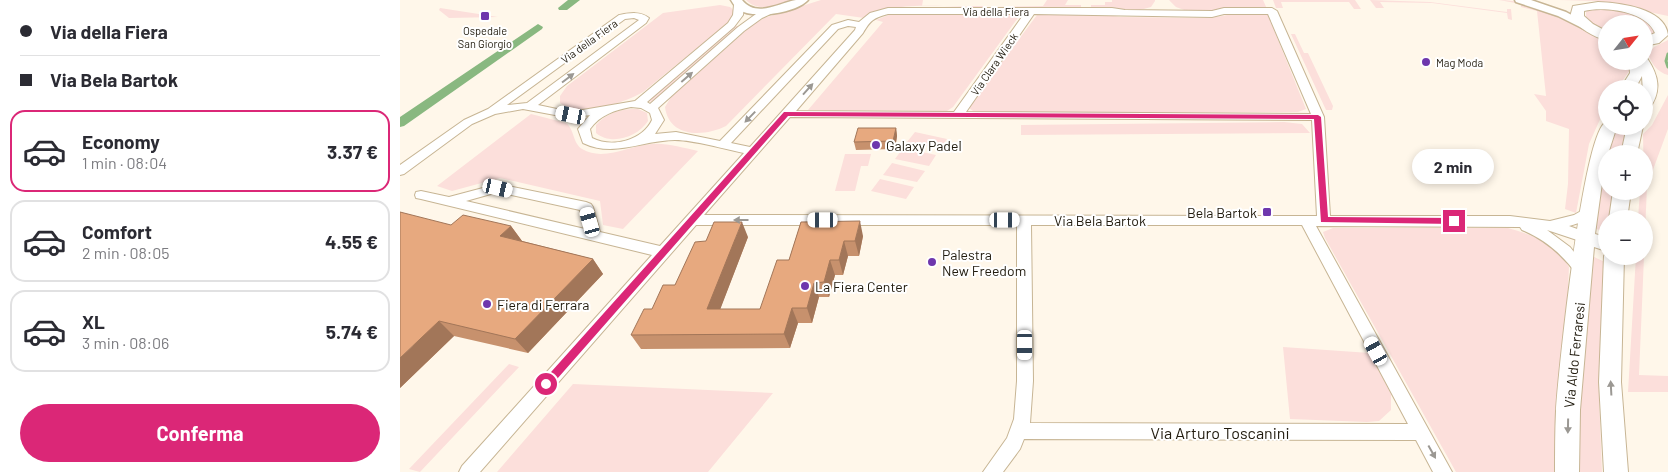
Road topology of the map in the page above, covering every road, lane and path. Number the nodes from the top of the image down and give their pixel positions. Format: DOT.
graph roads {
  1 [pos="804,0"];
  2 [pos="1520,0"];
  3 [pos="1543,0"];
  4 [pos="738,3"];
  5 [pos="1163,3"];
  6 [pos="1583,7"];
  7 [pos="772,11"];
  8 [pos="1031,11"];
  9 [pos="1640,13"];
  10 [pos="1137,14"];
  11 [pos="1165,14"];
  12 [pos="1188,14"];
  13 [pos="1668,19"];
  14 [pos="860,26"];
  15 [pos="1588,27"];
  16 [pos="1598,32"];
  17 [pos="1654,40"];
  18 [pos="638,104"];
  19 [pos="529,107"];
  20 [pos="612,108"];
  21 [pos="650,109"];
  22 [pos="492,111"];
  23 [pos="786,114"];
  24 [pos="571,115"];
  25 [pos="957,116"];
  26 [pos="1318,117"];
  27 [pos="658,120"];
  28 [pos="584,133"];
  29 [pos="1606,135"];
  30 [pos="676,136"];
  31 [pos="640,139"];
  32 [pos="723,145"];
  33 [pos="752,151"];
  34 [pos="400,171"];
  35 [pos="421,195"];
  36 [pos="450,202"];
  37 [pos="1588,212"];
  38 [pos="690,220"];
  39 [pos="1024,220"];
  40 [pos="1306,220"];
  41 [pos="1324,220"];
  42 [pos="1547,230"];
  43 [pos="594,236"];
  44 [pos="1596,241"];
  45 [pos="663,252"];
  46 [pos="1614,265"];
  47 [pos="1582,272"];
  48 [pos="1020,431"];
  49 [pos="1421,432"];
  50 [pos="468,472"];
  51 [pos="992,472"];
  52 [pos="1444,472"];
  53 [pos="1567,472"];
  54 [pos="1616,472"];
  1 -- 7 [label="street"];
  2 -- 15 [label="street"];
  3 -- 6 [label="street"];
  4 -- 7 [label="street"];
  4 -- 18 [label="street"];
  5 -- 10 [label="street, Via della Fiera"];
  5 -- 11 [label="street"];
  5 -- 12 [label="street, Via della Fiera"];
  6 -- 9 [label="main road"];
  6 -- 15 [label="main road"];
  21 -- 7 [label="street, one-way"];
  8 -- 10 [label="street, Via della Fiera"];
  8 -- 14 [label="street, Via della Fiera"];
  8 -- 25 [label="street, Via Clara Wieck"];
  9 -- 13 [label="main road"];
  9 -- 17 [label="main road"];
  10 -- 11 [label="street, Via della Fiera"];
  11 -- 12 [label="street, Via della Fiera"];
  12 -- 26 [label="street, Via della Fiera"];
  23 -- 14 [label="street, Via della Fiera, one-way"];
  14 -- 32 [label="street, one-way"];
  15 -- 16 [label="main road"];
  18 -- 20 [label="street, Via della Fiera"];
  18 -- 21 [label="street"];
  19 -- 22 [label="street, Via della Fiera"];
  19 -- 22 [label="street, Via della Fiera, one-way"];
  19 -- 24 [label="street, Via della Fiera"];
  20 -- 24 [label="street, Via della Fiera"];
  20 -- 28 [label="street, Via della Fiera"];
  21 -- 27 [label="street"];
  22 -- 34 [label="street, Via della Fiera"];
  23 -- 25 [label="street"];
  23 -- 33 [label="street, Via della Fiera"];
  24 -- 28 [label="street"];
  25 -- 26 [label="street"];
  26 -- 41 [label="street"];
  27 -- 30 [label="street"];
  27 -- 31 [label="street"];
  28 -- 31 [label="street"];
  29 -- 37 [label="main road, Via Aldo Ferraresi"];
  30 -- 31 [label="street"];
  30 -- 32 [label="street"];
  32 -- 33 [label="street"];
  33 -- 38 [label="street, Via della Fiera"];
  35 -- 36 [label="street"];
  36 -- 43 [label="street"];
  36 -- 43 [label="street"];
  37 -- 42 [label="street, Via Bela Bartok"];
  37 -- 44 [label="main road, Via Aldo Ferraresi"];
  39 -- 38 [label="street, Via Bela Bartok, one-way"];
  38 -- 45 [label="street, Via della Fiera"];
  39 -- 40 [label="street, Via Bela Bartok"];
  39 -- 48 [label="street"];
  40 -- 41 [label="street, Via Bela Bartok"];
  40 -- 49 [label="street"];
  41 -- 42 [label="street, Via Bela Bartok"];
  42 -- 44 [label="street, Via Bela Bartok"];
  42 -- 47 [label="street, Via Bela Bartok"];
  43 -- 45 [label="street"];
  44 -- 47 [label="main road, Via Aldo Ferraresi"];
  45 -- 50 [label="street, Via della Fiera"];
  54 -- 46 [label="main road, one-way"];
  47 -- 53 [label="main road, Via Aldo Ferraresi, one-way"];
  48 -- 49 [label="street, Via Arturo Toscanini"];
  48 -- 51 [label="street"];
  49 -- 52 [label="street, one-way"];
}
